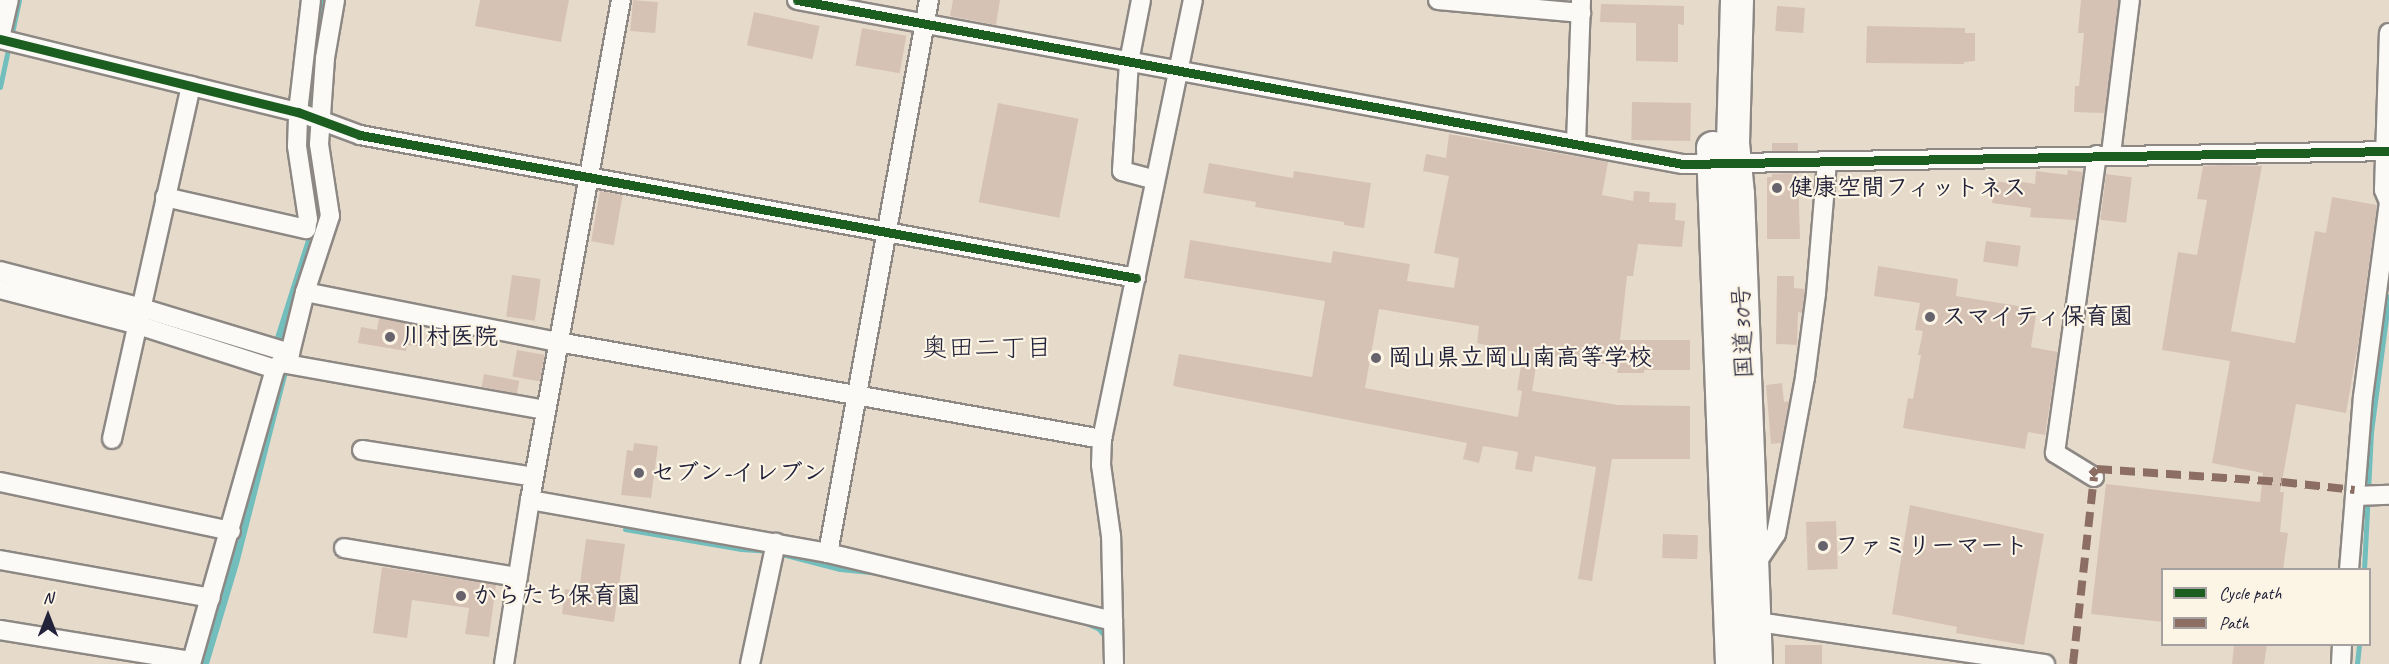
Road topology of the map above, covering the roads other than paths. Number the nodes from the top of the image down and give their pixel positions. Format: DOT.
graph roads {
  1 [pos="9,0"];
  2 [pos="311,0"];
  3 [pos="335,0"];
  4 [pos="621,0"];
  5 [pos="797,0"];
  6 [pos="929,0"];
  7 [pos="1141,0"];
  8 [pos="1193,0"];
  9 [pos="1438,0"];
  10 [pos="1717,0"];
  11 [pos="1737,0"];
  12 [pos="2130,0"];
  13 [pos="1581,6"];
  14 [pos="925,23"];
  15 [pos="2389,33"];
  16 [pos="0,39"];
  17 [pos="1129,62"];
  18 [pos="1177,72"];
  19 [pos="191,86"];
  20 [pos="298,112"];
  21 [pos="321,121"];
  22 [pos="1576,144"];
  23 [pos="2387,151"];
  24 [pos="2104,154"];
  25 [pos="1827,162"];
  26 [pos="1724,164"];
  27 [pos="587,175"];
  28 [pos="1155,180"];
  29 [pos="165,197"];
  30 [pos="2389,202"];
  31 [pos="886,231"];
  32 [pos="0,271"];
  33 [pos="1136,278"];
  34 [pos="0,289"];
  35 [pos="305,292"];
  36 [pos="140,317"];
  37 [pos="558,342"];
  38 [pos="282,359"];
  39 [pos="856,395"];
  40 [pos="546,410"];
  41 [pos="112,440"];
  42 [pos="1102,440"];
  43 [pos="362,450"];
  44 [pos="534,477"];
  45 [pos="2094,477"];
  46 [pos="0,482"];
  47 [pos="2357,496"];
  48 [pos="2385,496"];
  49 [pos="530,500"];
  50 [pos="231,531"];
  51 [pos="344,548"];
  52 [pos="774,550"];
  53 [pos="828,553"];
  54 [pos="0,560"];
  55 [pos="2349,568"];
  56 [pos="1752,569"];
  57 [pos="518,577"];
  58 [pos="211,598"];
  59 [pos="1113,621"];
  60 [pos="1742,624"];
  61 [pos="0,630"];
  62 [pos="2342,646"];
  63 [pos="192,663"];
  64 [pos="504,664"];
  65 [pos="750,664"];
  66 [pos="1114,664"];
  67 [pos="1732,664"];
  68 [pos="1756,664"];
  69 [pos="2045,664"];
  70 [pos="2341,664"];
  1 -- 16 [label="street"];
  2 -- 20 [label="street"];
  3 -- 21 [label="street"];
  4 -- 27 [label="street"];
  5 -- 14 [label="street"];
  6 -- 14 [label="street"];
  7 -- 17 [label="street"];
  8 -- 18 [label="street"];
  9 -- 13 [label="street"];
  10 -- 26 [label="highway, 国道30号"];
  11 -- 26 [label="highway, 国道30号"];
  12 -- 24 [label="street"];
  13 -- 22 [label="street"];
  14 -- 17 [label="street"];
  14 -- 31 [label="street"];
  15 -- 23 [label="street"];
  16 -- 19 [label="street"];
  17 -- 18 [label="street"];
  17 -- 28 [label="street"];
  18 -- 22 [label="street"];
  18 -- 28 [label="street"];
  19 -- 20 [label="street"];
  19 -- 29 [label="street"];
  20 -- 21 [label="street"];
  20 -- 29 [label="street"];
  21 -- 27 [label="street"];
  21 -- 35 [label="street"];
  22 -- 26 [label="street"];
  23 -- 24 [label="street"];
  23 -- 30 [label="street"];
  24 -- 25 [label="street"];
  24 -- 45 [label="street"];
  25 -- 26 [label="street"];
  25 -- 56 [label="street"];
  26 -- 56 [label="highway, 国道30号"];
  26 -- 60 [label="highway, 国道30号"];
  27 -- 31 [label="street"];
  27 -- 37 [label="street"];
  28 -- 33 [label="street"];
  29 -- 36 [label="street"];
  30 -- 47 [label="street"];
  31 -- 33 [label="street"];
  31 -- 39 [label="street"];
  32 -- 36 [label="street"];
  33 -- 42 [label="street"];
  34 -- 36 [label="street"];
  35 -- 37 [label="street"];
  35 -- 38 [label="street"];
  36 -- 38 [label="street"];
  36 -- 41 [label="street"];
  37 -- 39 [label="street"];
  37 -- 40 [label="street"];
  38 -- 40 [label="street"];
  38 -- 50 [label="street"];
  39 -- 42 [label="street"];
  39 -- 53 [label="street"];
  40 -- 44 [label="street"];
  42 -- 59 [label="street"];
  43 -- 44 [label="street"];
  44 -- 49 [label="street"];
  46 -- 50 [label="street"];
  47 -- 48 [label="street"];
  47 -- 55 [label="street"];
  49 -- 52 [label="street"];
  49 -- 57 [label="street"];
  50 -- 58 [label="street"];
  51 -- 57 [label="street"];
  52 -- 53 [label="street"];
  52 -- 65 [label="street"];
  53 -- 59 [label="street"];
  54 -- 58 [label="street"];
  56 -- 60 [label="highway, 国道30号"];
  57 -- 64 [label="street"];
  58 -- 63 [label="street"];
  59 -- 66 [label="street"];
  60 -- 67 [label="highway, 国道30号"];
  60 -- 68 [label="highway, 国道30号"];
  60 -- 69 [label="street"];
  61 -- 63 [label="street"];
  62 -- 70 [label="street"];
}
